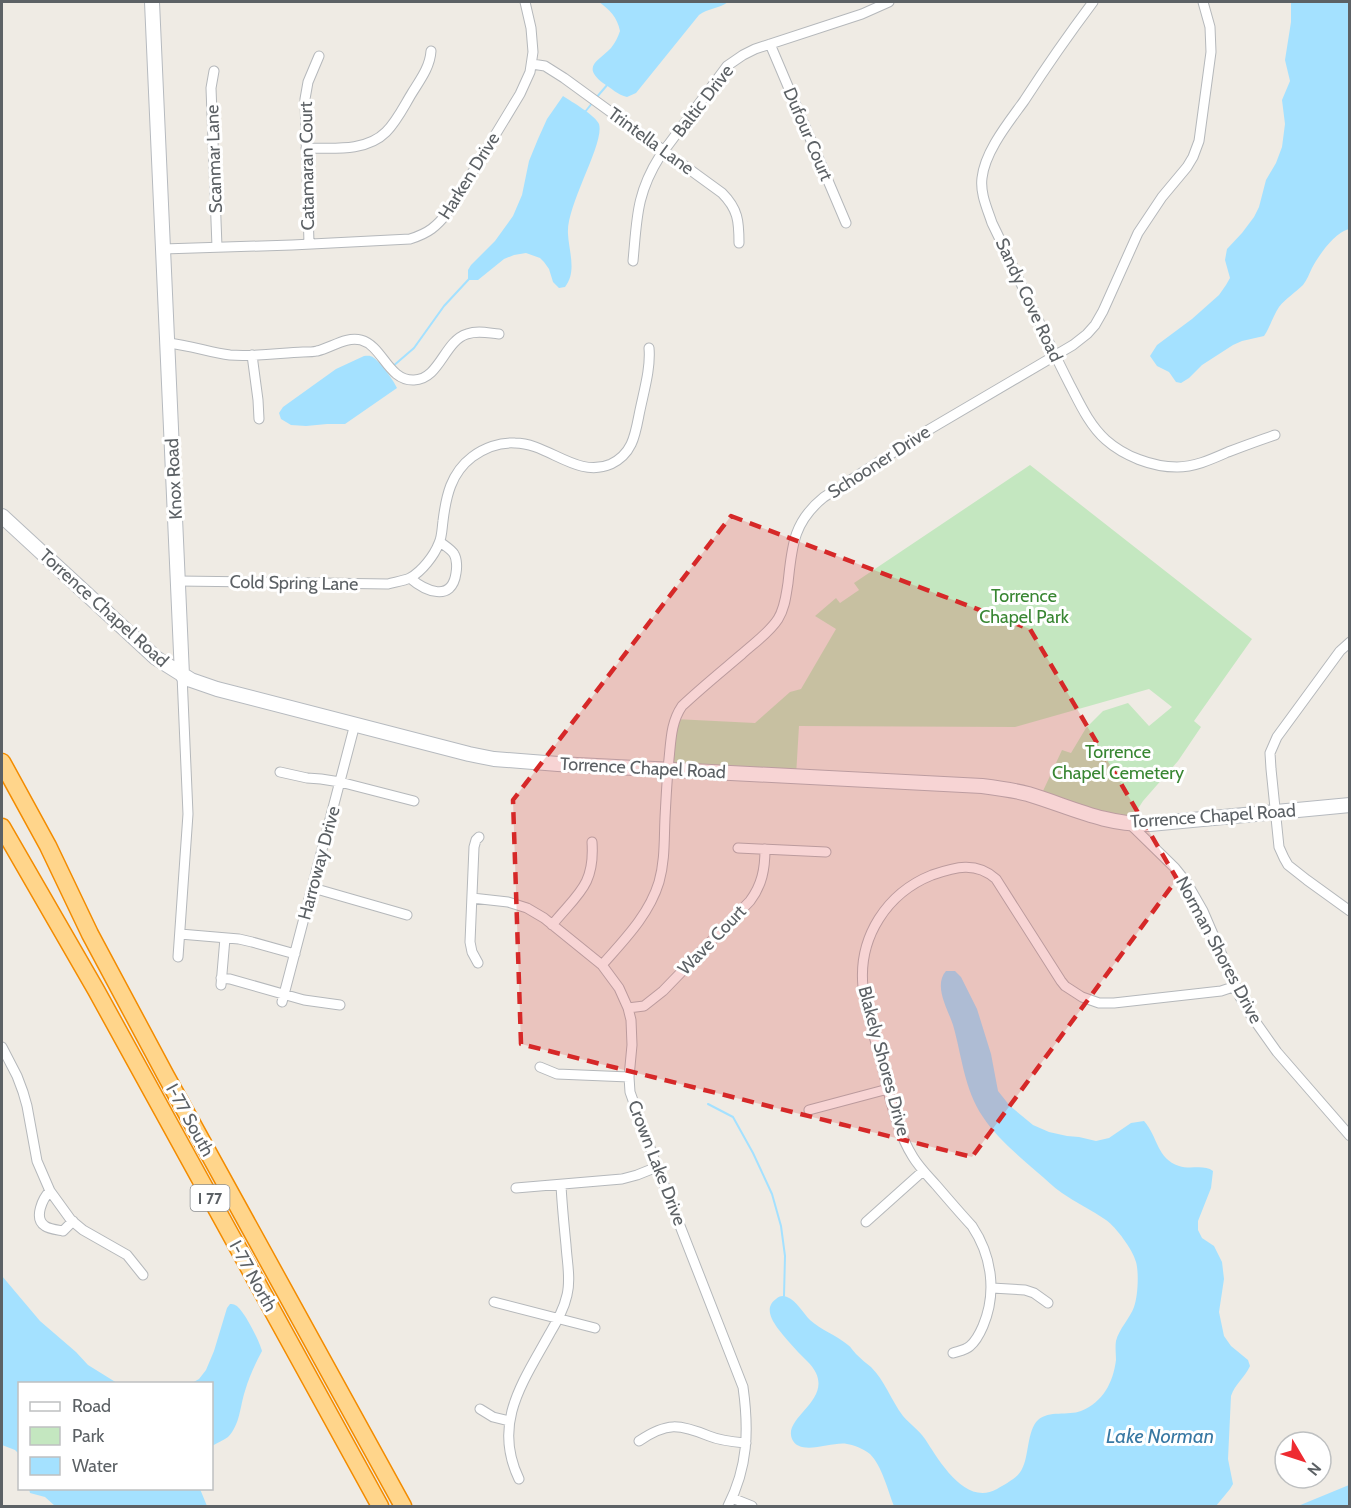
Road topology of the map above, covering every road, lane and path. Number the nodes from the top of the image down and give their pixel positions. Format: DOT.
graph roads {
  1 [pos="152,2"];
  2 [pos="525,2"];
  3 [pos="889,2"];
  4 [pos="1093,2"];
  5 [pos="1203,2"];
  6 [pos="770,44"];
  7 [pos="431,51"];
  8 [pos="319,56"];
  9 [pos="532,64"];
  10 [pos="214,71"];
  11 [pos="306,148"];
  12 [pos="664,151"];
  13 [pos="846,223"];
  14 [pos="740,243"];
  15 [pos="309,244"];
  16 [pos="217,248"];
  17 [pos="164,249"];
  18 [pos="633,261"];
  19 [pos="499,334"];
  20 [pos="167,344"];
  21 [pos="649,348"];
  22 [pos="252,355"];
  23 [pos="1055,356"];
  24 [pos="259,419"];
  25 [pos="1275,435"];
  26 [pos="2,516"];
  27 [pos="440,542"];
  28 [pos="410,578"];
  29 [pos="178,581"];
  30 [pos="1350,642"];
  31 [pos="182,675"];
  32 [pos="355,724"];
  33 [pos="2,762"];
  34 [pos="668,770"];
  35 [pos="280,772"];
  36 [pos="2,782"];
  37 [pos="340,782"];
  38 [pos="414,801"];
  39 [pos="1350,805"];
  40 [pos="1275,812"];
  41 [pos="2,820"];
  42 [pos="1130,824"];
  43 [pos="2,827"];
  44 [pos="479,837"];
  45 [pos="592,842"];
  46 [pos="738,848"];
  47 [pos="765,849"];
  48 [pos="826,852"];
  49 [pos="20,856"];
  50 [pos="313,888"];
  51 [pos="472,898"];
  52 [pos="1350,911"];
  53 [pos="407,915"];
  54 [pos="552,925"];
  55 [pos="90,934"];
  56 [pos="180,934"];
  57 [pos="225,938"];
  58 [pos="295,954"];
  59 [pos="178,957"];
  60 [pos="478,963"];
  61 [pos="602,965"];
  62 [pos="1236,986"];
  63 [pos="283,998"];
  64 [pos="339,1005"];
  65 [pos="628,1008"];
  66 [pos="2,1047"];
  67 [pos="540,1067"];
  68 [pos="628,1077"];
  69 [pos="888,1089"];
  70 [pos="809,1110"];
  71 [pos="1350,1136"];
  72 [pos="657,1167"];
  73 [pos="924,1171"];
  74 [pos="561,1185"];
  75 [pos="516,1188"];
  76 [pos="50,1191"];
  77 [pos="73,1221"];
  78 [pos="866,1222"];
  79 [pos="143,1275"];
  80 [pos="992,1288"];
  81 [pos="494,1302"];
  82 [pos="1048,1303"];
  83 [pos="558,1318"];
  84 [pos="596,1328"];
  85 [pos="953,1353"];
  86 [pos="480,1409"];
  87 [pos="509,1421"];
  88 [pos="639,1441"];
  89 [pos="746,1443"];
  90 [pos="519,1479"];
  91 [pos="730,1502"];
  92 [pos="380,1506"];
  93 [pos="403,1506"];
  94 [pos="752,1506"];
  1 -- 17 [label="street, Knox Road"];
  2 -- 9 [label="street, Harken Drive"];
  3 -- 6 [label="street, Baltic Drive"];
  4 -- 23 [label="street, Sandy Cove Road"];
  5 -- 23 [label="street, Schooner Drive"];
  6 -- 12 [label="street, Baltic Drive"];
  6 -- 13 [label="street, Dufour Court"];
  7 -- 11 [label="street"];
  8 -- 11 [label="street, Catamaran Court"];
  9 -- 12 [label="street, Trintella Lane"];
  9 -- 15 [label="street, Harken Drive"];
  10 -- 16 [label="street, Scanmar Lane"];
  11 -- 15 [label="street, Catamaran Court"];
  12 -- 14 [label="street, Trintella Lane"];
  12 -- 18 [label="street, Baltic Drive"];
  15 -- 16 [label="street, Harken Drive"];
  16 -- 17 [label="street, Harken Drive"];
  17 -- 20 [label="street, Knox Road"];
  19 -- 22 [label="street"];
  20 -- 22 [label="street"];
  20 -- 29 [label="street, Knox Road"];
  21 -- 27 [label="street"];
  22 -- 24 [label="street"];
  23 -- 25 [label="street, Sandy Cove Road"];
  23 -- 34 [label="street, Schooner Drive"];
  26 -- 31 [label="street, Torrence Chapel Road"];
  27 -- 28 [label="street"];
  27 -- 28 [label="street"];
  28 -- 29 [label="street, Cold Spring Lane"];
  29 -- 31 [label="street, Knox Road"];
  30 -- 40 [label="street"];
  31 -- 32 [label="street, Torrence Chapel Road"];
  31 -- 56 [label="street, Knox Road"];
  32 -- 34 [label="street, Torrence Chapel Road"];
  32 -- 37 [label="street, Harroway Drive"];
  33 -- 55 [label="highway, I-77 South / I 77"];
  34 -- 42 [label="street, Torrence Chapel Road"];
  34 -- 61 [label="street, Schooner Drive"];
  35 -- 37 [label="street"];
  36 -- 55 [label="highway, I 77"];
  37 -- 38 [label="street"];
  37 -- 50 [label="street, Harroway Drive"];
  39 -- 40 [label="street, Torrence Chapel Road"];
  40 -- 42 [label="street, Torrence Chapel Road"];
  40 -- 52 [label="street"];
  41 -- 49 [label="highway, I 77"];
  42 -- 62 [label="street, Norman Shores Drive"];
  43 -- 49 [label="highway, I-77 North / I 77"];
  44 -- 51 [label="street"];
  45 -- 54 [label="street"];
  46 -- 47 [label="street"];
  47 -- 48 [label="street"];
  47 -- 65 [label="street, Wave Court"];
  49 -- 92 [label="highway, I-77 North / I 77"];
  50 -- 53 [label="street"];
  50 -- 58 [label="street, Harroway Drive"];
  51 -- 54 [label="street, Crown Lake Drive"];
  51 -- 60 [label="street"];
  54 -- 61 [label="street, Crown Lake Drive"];
  55 -- 93 [label="highway, I-77 South / I 77"];
  56 -- 57 [label="street"];
  56 -- 59 [label="street, Knox Road"];
  57 -- 58 [label="street"];
  57 -- 63 [label="street"];
  58 -- 63 [label="street, Harroway Drive"];
  61 -- 65 [label="street, Crown Lake Drive"];
  62 -- 69 [label="street, Blakely Shores Drive"];
  62 -- 71 [label="street, Norman Shores Drive"];
  63 -- 64 [label="street"];
  65 -- 68 [label="street, Crown Lake Drive"];
  66 -- 76 [label="street"];
  67 -- 68 [label="street"];
  68 -- 72 [label="street, Crown Lake Drive"];
  69 -- 70 [label="street"];
  69 -- 73 [label="street, Blakely Shores Drive"];
  72 -- 74 [label="street"];
  72 -- 89 [label="street, Crown Lake Drive"];
  73 -- 78 [label="street"];
  73 -- 80 [label="street, Blakely Shores Drive"];
  74 -- 75 [label="street"];
  74 -- 83 [label="street"];
  76 -- 77 [label="street"];
  76 -- 77 [label="street"];
  77 -- 79 [label="street"];
  80 -- 82 [label="street"];
  80 -- 85 [label="street, Blakely Shores Drive"];
  81 -- 83 [label="street"];
  83 -- 84 [label="street"];
  83 -- 87 [label="street"];
  86 -- 87 [label="street"];
  87 -- 90 [label="street"];
  88 -- 89 [label="street"];
  89 -- 91 [label="street, Crown Lake Drive"];
  91 -- 94 [label="street"];
}
